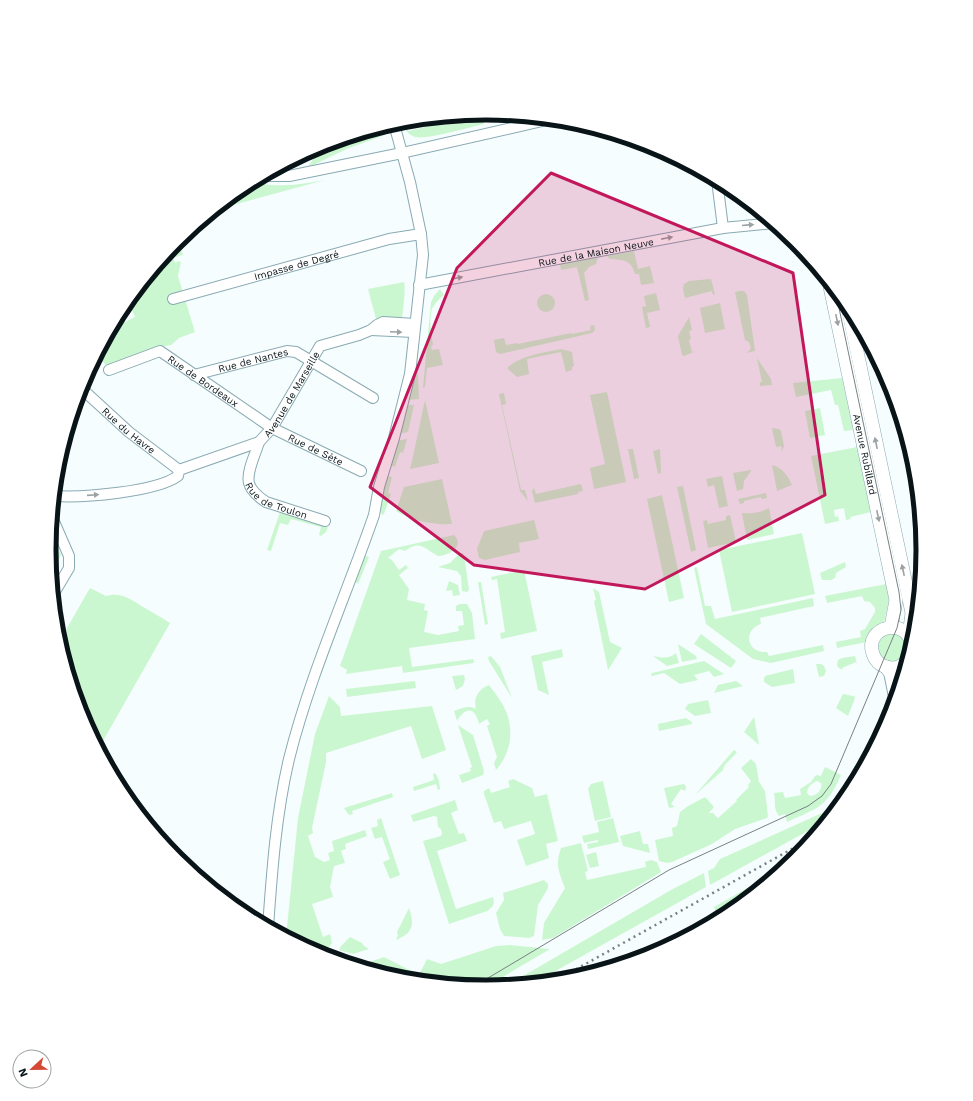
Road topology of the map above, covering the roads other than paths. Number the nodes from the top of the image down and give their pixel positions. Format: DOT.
graph roads {
  1 [pos="534,123"];
  2 [pos="396,130"];
  3 [pos="402,153"];
  4 [pos="273,177"];
  5 [pos="718,188"];
  6 [pos="766,224"];
  7 [pos="723,228"];
  8 [pos="421,234"];
  9 [pos="419,285"];
  10 [pos="833,295"];
  11 [pos="173,299"];
  12 [pos="851,322"];
  13 [pos="415,328"];
  14 [pos="310,360"];
  15 [pos="109,370"];
  16 [pos="194,375"];
  17 [pos="86,393"];
  18 [pos="373,398"];
  19 [pos="272,428"];
  20 [pos="259,442"];
  21 [pos="179,470"];
  22 [pos="360,471"];
  23 [pos="60,496"];
  24 [pos="325,521"];
  25 [pos="57,528"];
  26 [pos="58,587"];
  27 [pos="912,614"];
  28 [pos="891,627"];
  29 [pos="908,639"];
  30 [pos="901,665"];
  31 [pos="888,669"];
  32 [pos="896,681"];
  33 [pos="893,692"];
  34 [pos="268,921"];
  1 -- 3 [label="street"];
  2 -- 3 [label="street"];
  3 -- 4 [label="street"];
  3 -- 8 [label="street"];
  5 -- 7 [label="street"];
  7 -- 6 [label="street, Rue de la Maison Neuve, one-way"];
  9 -- 7 [label="street, Rue de la Maison Neuve, one-way"];
  8 -- 9 [label="street"];
  8 -- 11 [label="street, Impasse de Degré"];
  9 -- 13 [label="street"];
  10 -- 28 [label="main road, Avenue Rubillard, one-way"];
  27 -- 12 [label="main road, Avenue Rubillard, one-way"];
  13 -- 14 [label="street, Avenue de Marseille"];
  13 -- 34 [label="street"];
  14 -- 16 [label="street, Rue de Nantes"];
  14 -- 18 [label="street, Rue de Nantes"];
  14 -- 19 [label="street, Avenue de Marseille"];
  15 -- 16 [label="street, Rue de Bordeaux"];
  16 -- 19 [label="street, Rue de Bordeaux"];
  17 -- 21 [label="street, Rue du Havre"];
  19 -- 20 [label="street, Avenue de Marseille"];
  19 -- 22 [label="street, Rue de Sète"];
  20 -- 21 [label="street, Avenue de Marseille"];
  20 -- 24 [label="street, Rue de Toulon"];
  23 -- 21 [label="street, Avenue de Marseille, one-way"];
  25 -- 26 [label="street"];
  28 -- 29 [label="main road, Avenue Rubillard"];
  28 -- 31 [label="main road"];
  30 -- 31 [label="main road"];
  31 -- 32 [label="main road"];
  31 -- 33 [label="street"];
}
